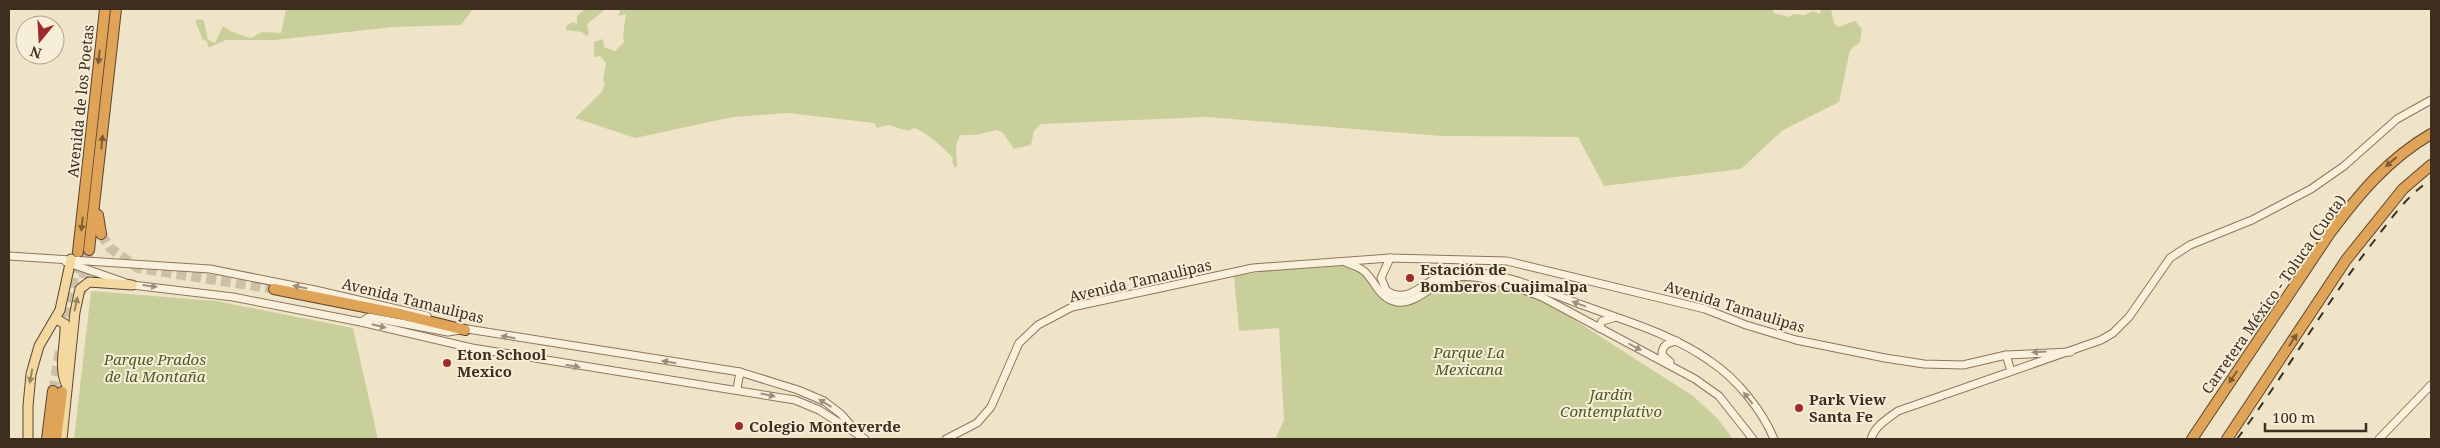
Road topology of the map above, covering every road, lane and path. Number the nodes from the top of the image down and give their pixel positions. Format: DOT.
graph roads {
  1 [pos="105,9"];
  2 [pos="116,9"];
  3 [pos="2431,100"];
  4 [pos="2431,134"];
  5 [pos="2431,165"];
  6 [pos="96,204"];
  7 [pos="101,234"];
  8 [pos="89,250"];
  9 [pos="9,256"];
  10 [pos="73,258"];
  11 [pos="1390,258"];
  12 [pos="1344,262"];
  13 [pos="132,284"];
  14 [pos="274,289"];
  15 [pos="1616,317"];
  16 [pos="56,319"];
  17 [pos="362,322"];
  18 [pos="1599,328"];
  19 [pos="465,330"];
  20 [pos="1678,341"];
  21 [pos="2071,352"];
  22 [pos="2006,355"];
  23 [pos="2011,371"];
  24 [pos="740,372"];
  25 [pos="1695,379"];
  26 [pos="2431,385"];
  27 [pos="737,389"];
  28 [pos="61,391"];
  29 [pos="862,438"];
  30 [pos="28,439"];
  31 [pos="47,439"];
  32 [pos="56,439"];
  33 [pos="62,439"];
  34 [pos="946,439"];
  35 [pos="1753,439"];
  36 [pos="1774,439"];
  37 [pos="1871,439"];
  38 [pos="2192,439"];
  39 [pos="2227,439"];
  40 [pos="2379,439"];
  1 -- 10 [label="highway, Avenida de los Poetas, one-way"];
  6 -- 2 [label="highway, Avenida de los Poetas, one-way"];
  3 -- 21 [label="street"];
  4 -- 38 [label="highway, Carretera México - Toluca (Cuota), one-way"];
  39 -- 5 [label="highway, one-way"];
  6 -- 7 [label="highway"];
  6 -- 8 [label="highway"];
  9 -- 10 [label="street, Avenida Tamaulipas"];
  10 -- 13 [label="street, Avenida Tamaulipas"];
  10 -- 16 [label="main road"];
  19 -- 10 [label="street, Avenida Tamaulipas, one-way"];
  11 -- 12 [label="street, Avenida Tamaulipas"];
  15 -- 11 [label="street, one-way"];
  11 -- 22 [label="street, Avenida Tamaulipas"];
  12 -- 18 [label="street"];
  12 -- 34 [label="street, Avenida Tamaulipas"];
  13 -- 17 [label="street, Avenida Tamaulipas, one-way"];
  28 -- 13 [label="main road, one-way"];
  14 -- 19 [label="highway"];
  15 -- 18 [label="street"];
  15 -- 20 [label="street"];
  16 -- 28 [label="main road"];
  16 -- 30 [label="main road, one-way"];
  17 -- 19 [label="street"];
  17 -- 27 [label="street, Avenida Tamaulipas, one-way"];
  18 -- 25 [label="street, one-way"];
  24 -- 19 [label="street, Avenida Tamaulipas, one-way"];
  20 -- 25 [label="street"];
  36 -- 20 [label="street, one-way"];
  21 -- 22 [label="street, Avenida Tamaulipas, one-way"];
  21 -- 23 [label="street"];
  22 -- 23 [label="street"];
  23 -- 37 [label="street"];
  24 -- 27 [label="street"];
  29 -- 24 [label="street, Avenida Tamaulipas, one-way"];
  25 -- 35 [label="street"];
  26 -- 40 [label="street"];
  27 -- 29 [label="street, Avenida Tamaulipas, one-way"];
  28 -- 31 [label="highway"];
  28 -- 32 [label="highway"];
  28 -- 33 [label="main road"];
}
